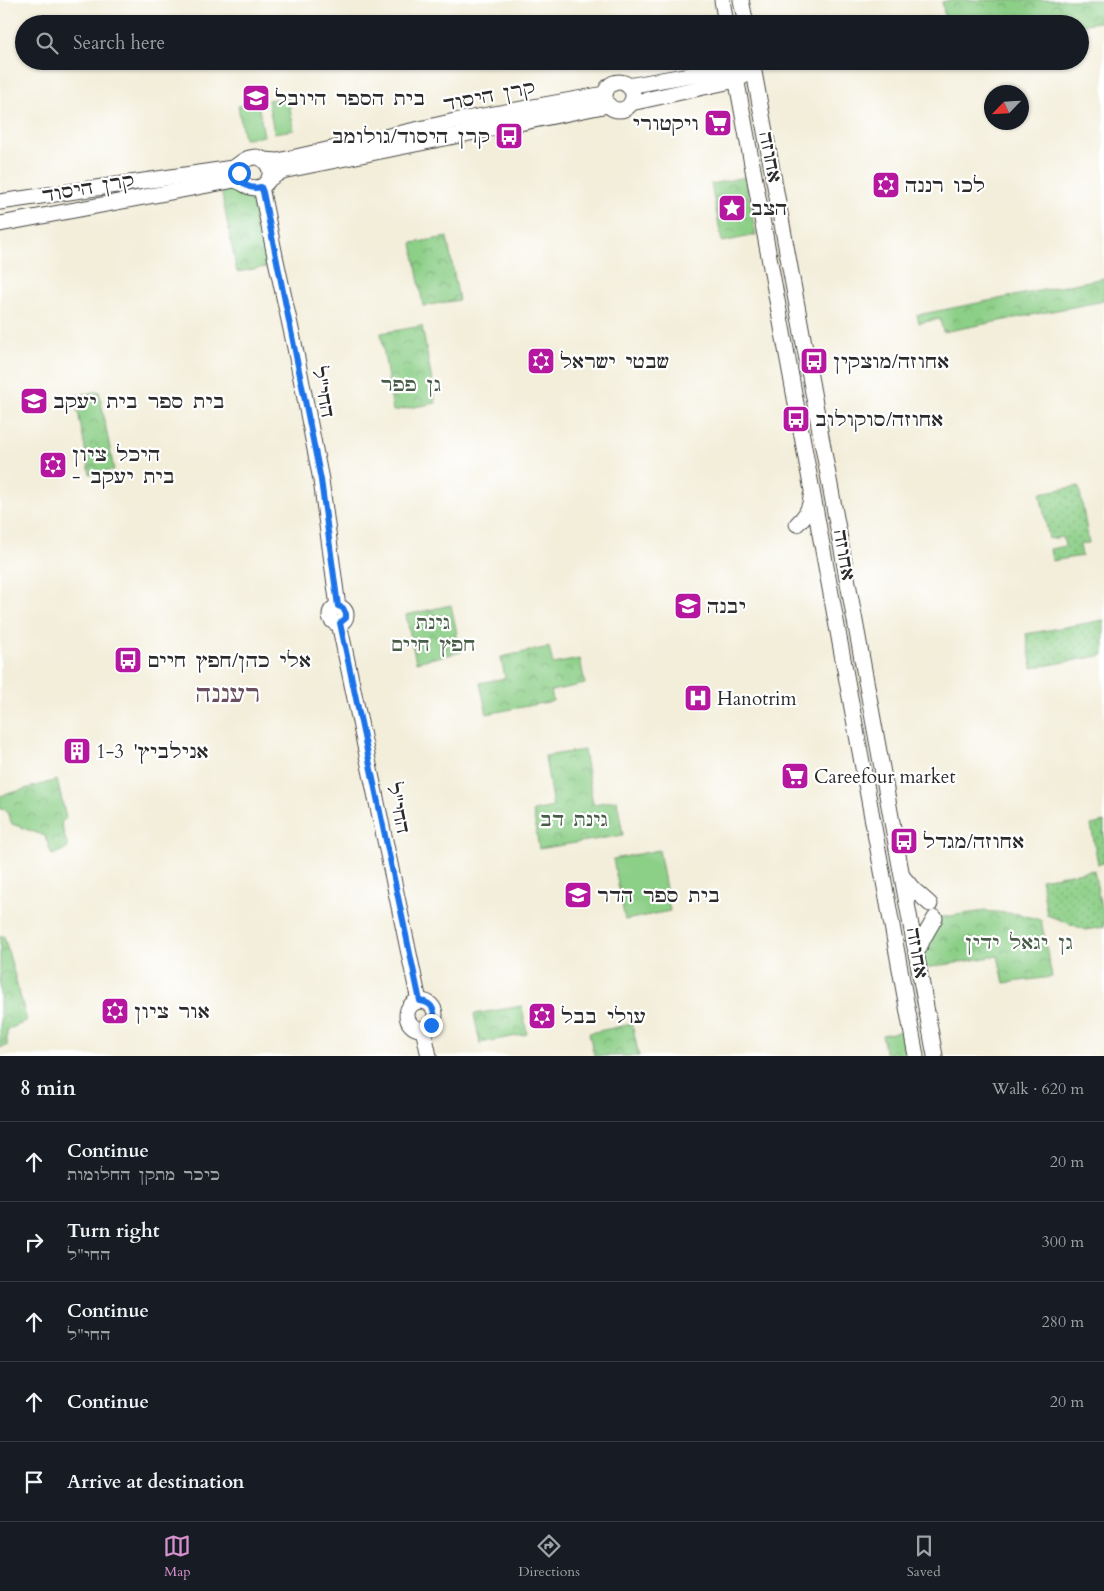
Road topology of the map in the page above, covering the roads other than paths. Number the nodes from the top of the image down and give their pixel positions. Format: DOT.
graph roads {
  1 [pos="722,0"];
  2 [pos="741,0"];
  3 [pos="724,15"];
  4 [pos="744,15"];
  5 [pos="729,70"];
  6 [pos="734,70"];
  7 [pos="754,70"];
  8 [pos="713,73"];
  9 [pos="628,86"];
  10 [pos="607,100"];
  11 [pos="631,103"];
  12 [pos="742,108"];
  13 [pos="264,160"];
  14 [pos="242,164"];
  15 [pos="242,183"];
  16 [pos="265,183"];
  17 [pos="0,202"];
  18 [pos="0,224"];
  19 [pos="812,487"];
  20 [pos="797,524"];
  21 [pos="902,875"];
  22 [pos="916,954"];
  23 [pos="429,1056"];
  24 [pos="916,1056"];
  25 [pos="935,1056"];
  1 -- 3 [label="street"];
  2 -- 4 [label="street"];
  5 -- 8 [label="street"];
  6 -- 12 [label="street, אחוזה"];
  7 -- 21 [label="street, אחוזה"];
  8 -- 9 [label="street"];
  8 -- 11 [label="street"];
  8 -- 12 [label="street"];
  9 -- 10 [label="street"];
  9 -- 11 [label="street"];
  10 -- 11 [label="street"];
  10 -- 13 [label="street, קרן היסוד"];
  10 -- 16 [label="street, קרן היסוד"];
  12 -- 19 [label="street, אחוזה"];
  13 -- 14 [label="street"];
  13 -- 16 [label="street"];
  14 -- 15 [label="street"];
  14 -- 17 [label="street, קרן היסוד"];
  15 -- 16 [label="street"];
  15 -- 18 [label="street, קרן היסוד"];
  16 -- 23 [label="street, החי\"ל"];
  19 -- 20 [label="street"];
  19 -- 24 [label="street, אחוזה"];
  21 -- 22 [label="street, אחוזה"];
  21 -- 22 [label="street"];
  22 -- 25 [label="street, אחוזה"];
}
